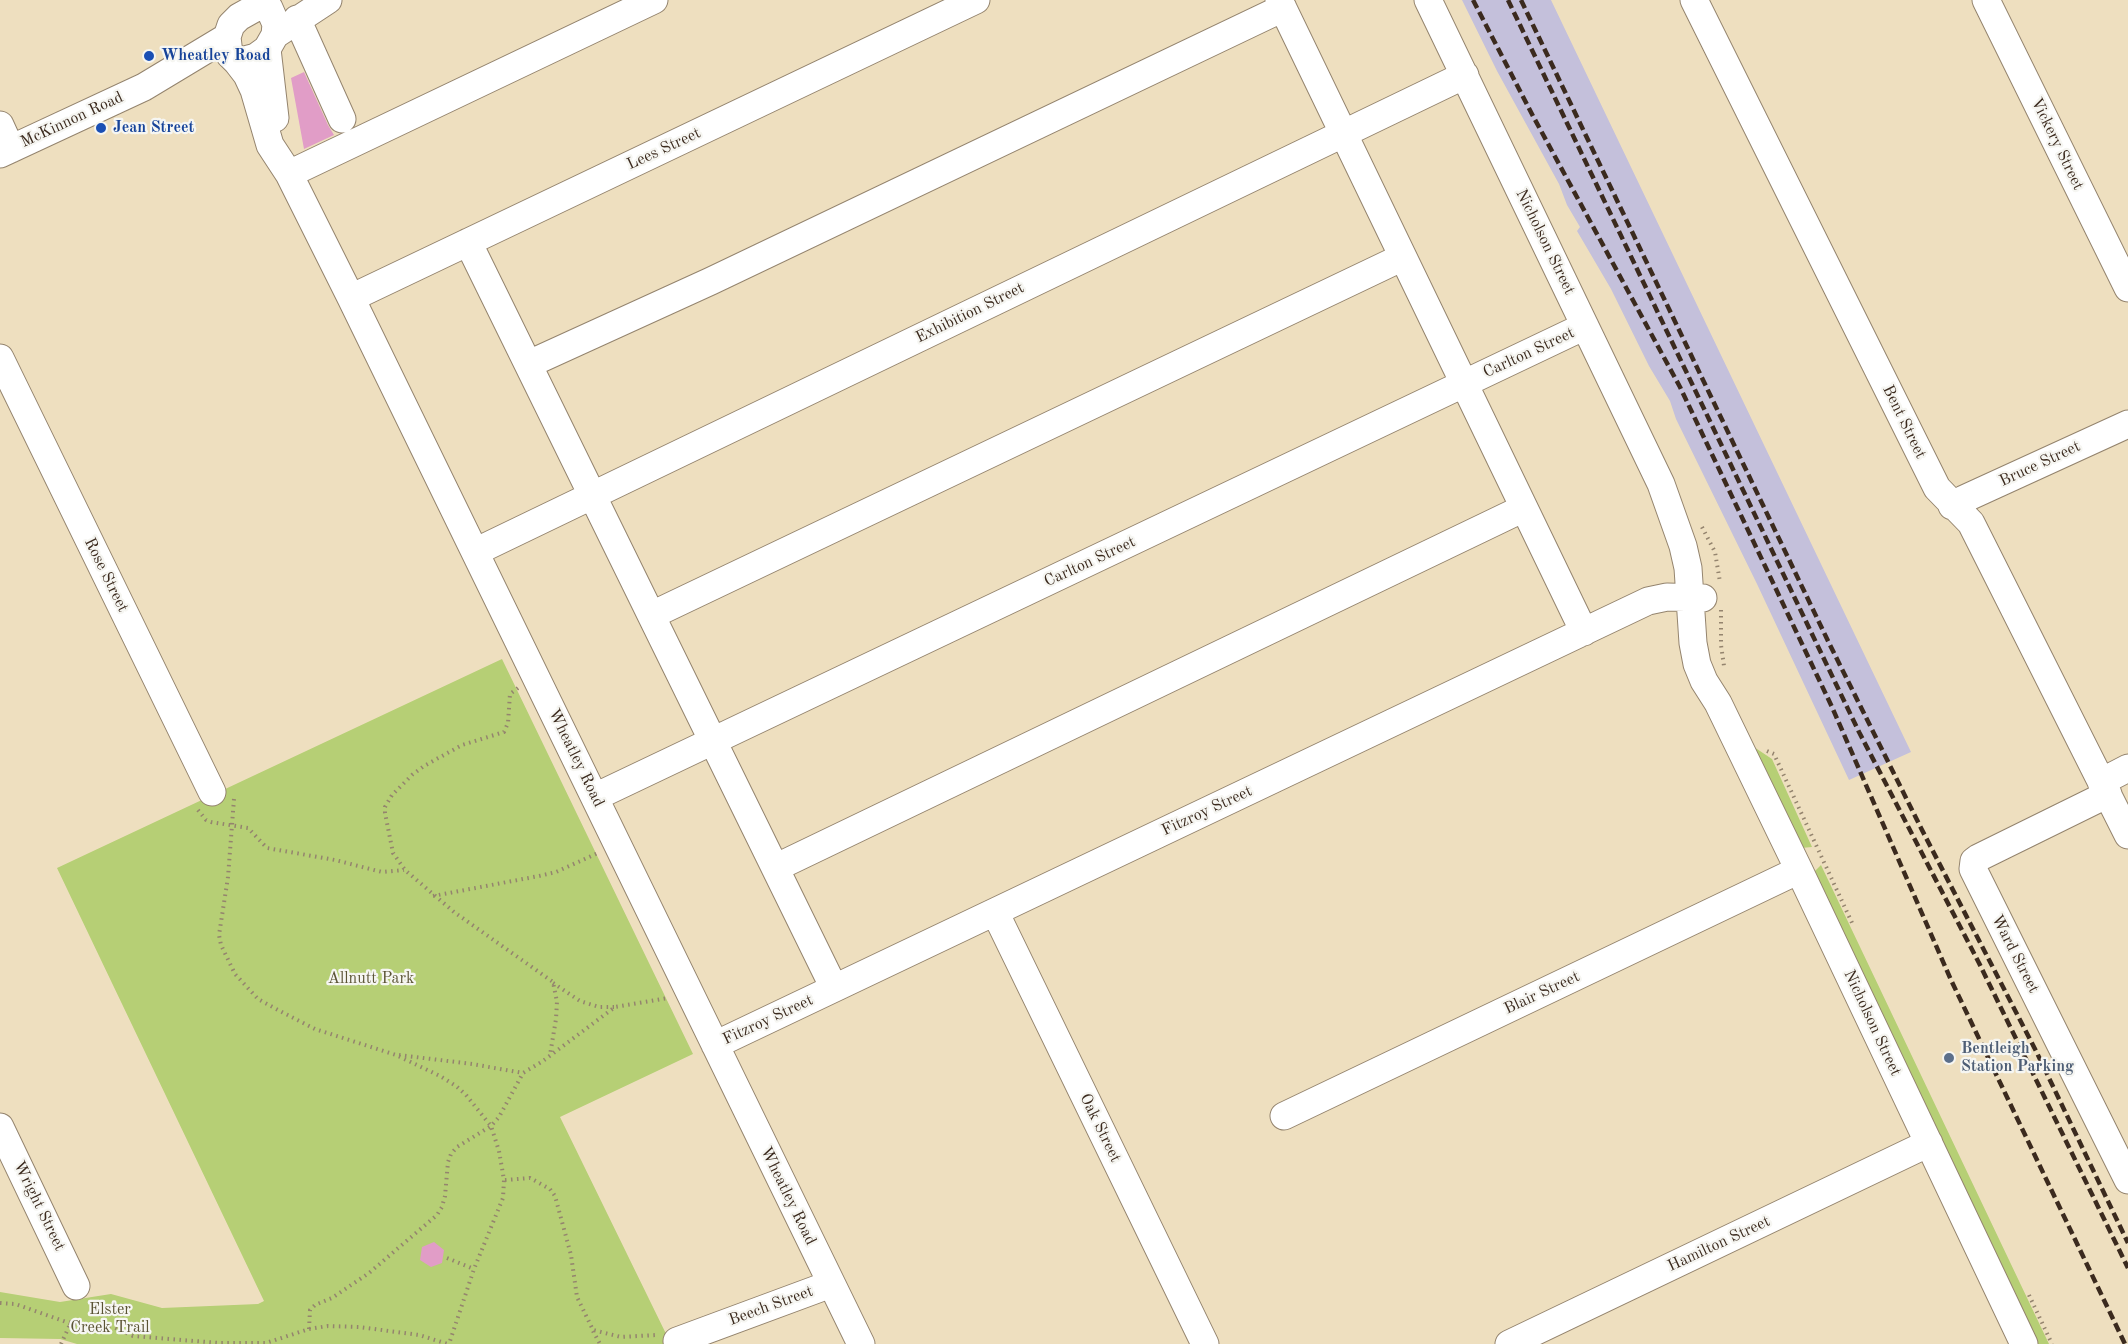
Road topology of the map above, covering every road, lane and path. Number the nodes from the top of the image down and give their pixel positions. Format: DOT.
graph roads {
  1 [pos="328,0"];
  2 [pos="654,0"];
  3 [pos="976,0"];
  4 [pos="1428,0"];
  5 [pos="1694,0"];
  6 [pos="1986,0"];
  7 [pos="1281,4"];
  8 [pos="302,9"];
  9 [pos="245,24"];
  10 [pos="271,42"];
  11 [pos="1465,75"];
  12 [pos="342,119"];
  13 [pos="1344,133"];
  14 [pos="4,143"];
  15 [pos="289,174"];
  16 [pos="468,242"];
  17 [pos="1403,257"];
  18 [pos="2128,288"];
  19 [pos="351,298"];
  20 [pos="1585,326"];
  21 [pos="0,358"];
  22 [pos="529,364"];
  23 [pos="1464,384"];
  24 [pos="2128,424"];
  25 [pos="593,495"];
  26 [pos="1952,506"];
  27 [pos="1524,508"];
  28 [pos="476,552"];
  29 [pos="1696,598"];
  30 [pos="652,615"];
  31 [pos="1584,632"];
  32 [pos="518,688"];
  33 [pos="713,741"];
  34 [pos="2128,768"];
  35 [pos="2104,788"];
  36 [pos="213,796"];
  37 [pos="595,797"];
  38 [pos="233,825"];
  39 [pos="2128,835"];
  40 [pos="599,853"];
  41 [pos="775,868"];
  42 [pos="405,870"];
  43 [pos="1799,870"];
  44 [pos="433,896"];
  45 [pos="995,912"];
  46 [pos="553,982"];
  47 [pos="834,988"];
  48 [pos="690,994"];
  49 [pos="615,1007"];
  50 [pos="715,1045"];
  51 [pos="396,1055"];
  52 [pos="550,1056"];
  53 [pos="523,1073"];
  54 [pos="1284,1116"];
  55 [pos="490,1126"];
  56 [pos="0,1127"];
  57 [pos="1929,1143"];
  58 [pos="504,1180"];
  59 [pos="2128,1180"];
  60 [pos="447,1258"];
  61 [pos="474,1269"];
  62 [pos="831,1284"];
  63 [pos="76,1286"];
  64 [pos="0,1303"];
  65 [pos="72,1322"];
  66 [pos="309,1329"];
  67 [pos="593,1330"];
  68 [pos="677,1341"];
  69 [pos="61,1344"];
  70 [pos="449,1344"];
  71 [pos="600,1344"];
  72 [pos="861,1344"];
  73 [pos="1206,1344"];
  74 [pos="1509,1344"];
  75 [pos="2024,1344"];
  1 -- 8 [label="street, McKinnon Road"];
  2 -- 15 [label="street"];
  3 -- 16 [label="street, Lees Street"];
  4 -- 11 [label="street, Nicholson Street"];
  5 -- 26 [label="street, Bent Street"];
  6 -- 18 [label="street, Vickery Street"];
  7 -- 13 [label="street"];
  7 -- 22 [label="street"];
  8 -- 9 [label="street, McKinnon Road"];
  8 -- 10 [label="street, McKinnon Road"];
  8 -- 12 [label="street"];
  9 -- 10 [label="street, Wheatley Road"];
  9 -- 10 [label="street, McKinnon Road"];
  9 -- 14 [label="street, McKinnon Road"];
  9 -- 15 [label="street, Wheatley Road"];
  10 -- 15 [label="street, Wheatley Road"];
  11 -- 13 [label="street, Exhibition Street"];
  11 -- 20 [label="street, Nicholson Street"];
  13 -- 17 [label="street"];
  13 -- 25 [label="street, Exhibition Street"];
  15 -- 19 [label="street, Wheatley Road"];
  16 -- 19 [label="street, Lees Street"];
  16 -- 22 [label="street"];
  17 -- 23 [label="street"];
  17 -- 30 [label="street"];
  19 -- 28 [label="street, Wheatley Road"];
  20 -- 23 [label="street, Carlton Street"];
  20 -- 29 [label="street, Nicholson Street"];
  21 -- 36 [label="street, Rose Street"];
  22 -- 25 [label="street"];
  23 -- 27 [label="street"];
  23 -- 33 [label="street, Carlton Street"];
  24 -- 26 [label="street, Bruce Street"];
  25 -- 28 [label="street, Exhibition Street"];
  25 -- 30 [label="street"];
  26 -- 35 [label="street, Bent Street"];
  27 -- 31 [label="street"];
  27 -- 41 [label="street"];
  28 -- 37 [label="street, Wheatley Road"];
  29 -- 31 [label="street, Fitzroy Street"];
  29 -- 43 [label="street, Nicholson Street"];
  30 -- 33 [label="street"];
  31 -- 45 [label="street, Fitzroy Street"];
  32 -- 42 [label="path"];
  33 -- 37 [label="street, Carlton Street"];
  33 -- 41 [label="street"];
  34 -- 35 [label="street, Ward Street"];
  35 -- 39 [label="street, Bent Street"];
  35 -- 59 [label="street, Ward Street"];
  36 -- 38 [label="path"];
  36 -- 38 [label="path"];
  37 -- 48 [label="street, Wheatley Road"];
  38 -- 42 [label="path"];
  38 -- 51 [label="path"];
  40 -- 44 [label="path"];
  41 -- 47 [label="street"];
  42 -- 44 [label="path"];
  43 -- 54 [label="street, Blair Street"];
  43 -- 57 [label="street, Nicholson Street"];
  44 -- 46 [label="path"];
  45 -- 47 [label="street, Fitzroy Street"];
  45 -- 73 [label="street, Oak Street"];
  46 -- 49 [label="path"];
  46 -- 52 [label="path"];
  47 -- 50 [label="street, Fitzroy Street"];
  48 -- 49 [label="path"];
  48 -- 50 [label="street, Wheatley Road"];
  49 -- 52 [label="path"];
  50 -- 62 [label="street, Wheatley Road"];
  51 -- 53 [label="path"];
  51 -- 55 [label="path"];
  52 -- 53 [label="path"];
  53 -- 55 [label="path"];
  55 -- 58 [label="path"];
  55 -- 66 [label="path"];
  56 -- 63 [label="street, Wright Street"];
  57 -- 74 [label="street, Hamilton Street"];
  57 -- 75 [label="street, Nicholson Street"];
  58 -- 61 [label="path"];
  58 -- 67 [label="path"];
  60 -- 61 [label="path"];
  61 -- 70 [label="path"];
  62 -- 68 [label="street, Beech Street"];
  62 -- 72 [label="street, Wheatley Road"];
  64 -- 65 [label="path"];
  65 -- 66 [label="path"];
  65 -- 69 [label="path"];
  66 -- 70 [label="path"];
  67 -- 68 [label="path"];
  67 -- 71 [label="path"];
}
